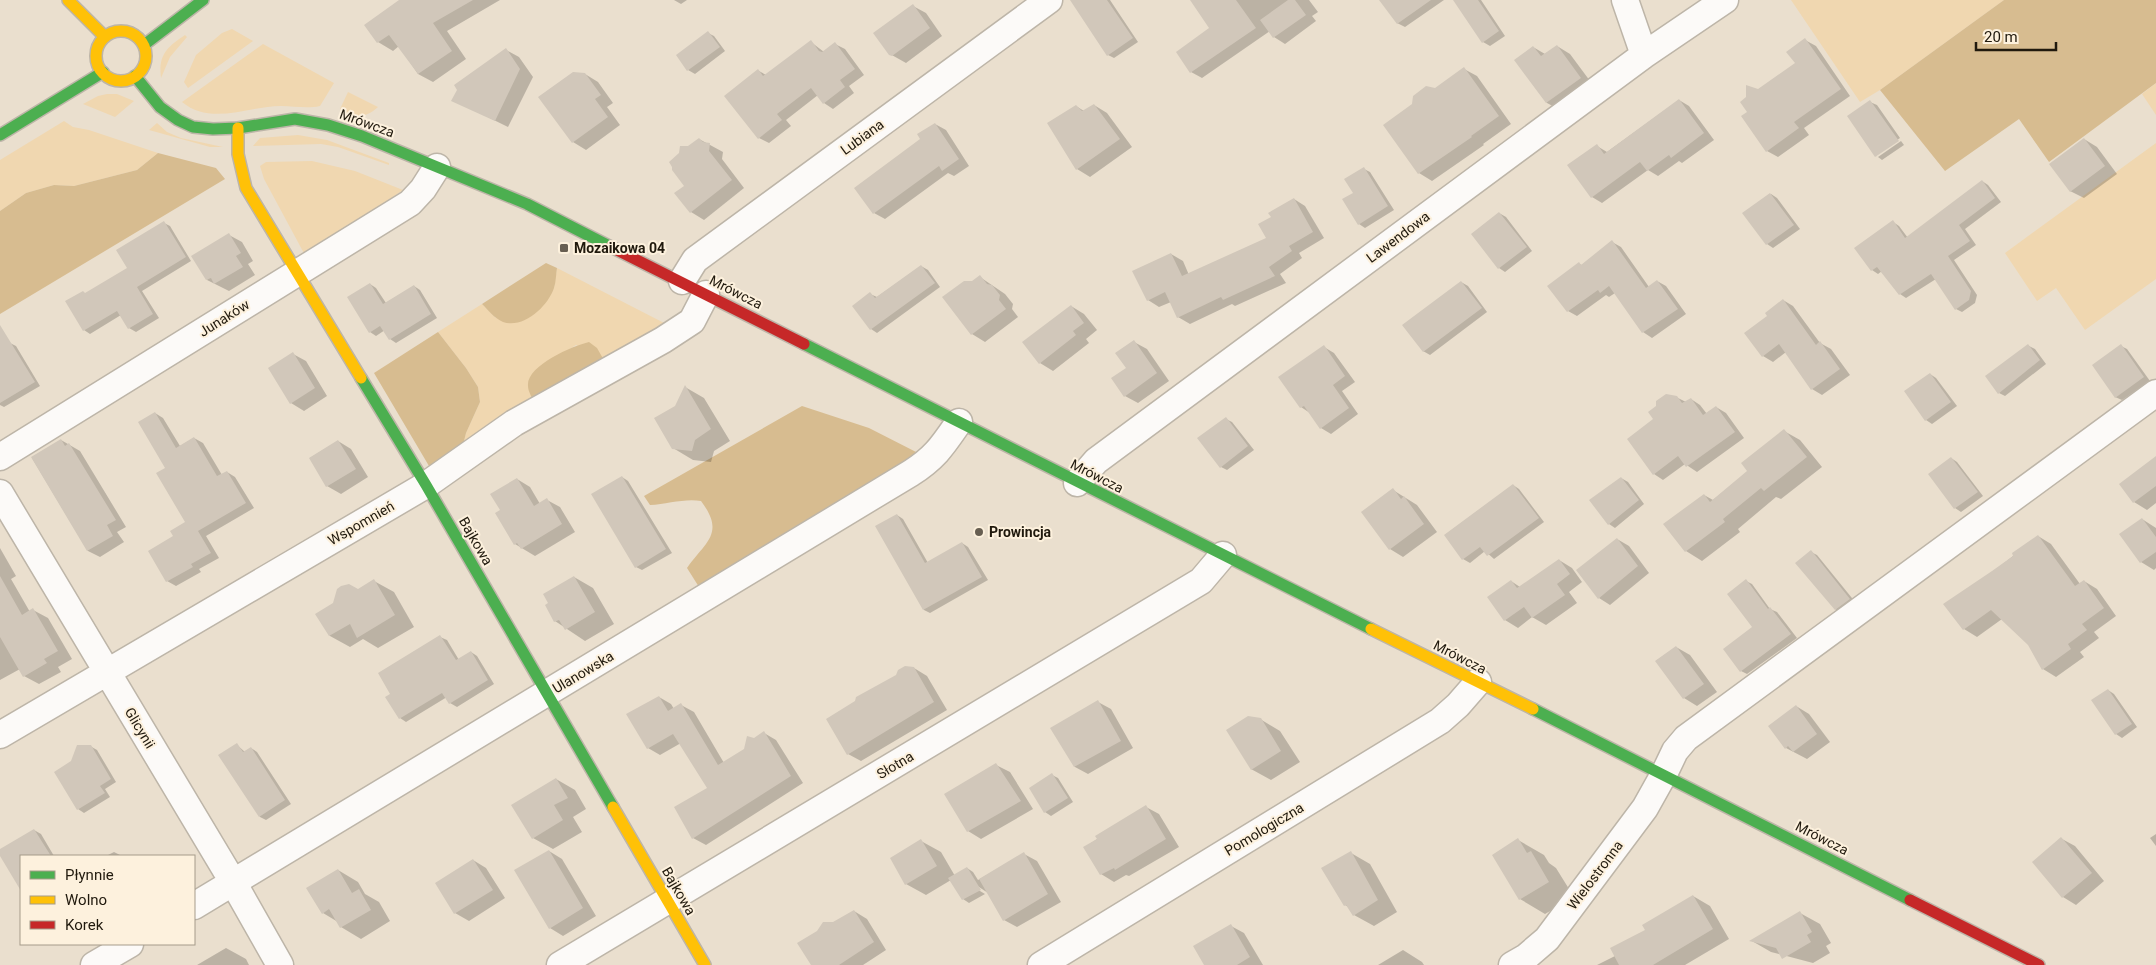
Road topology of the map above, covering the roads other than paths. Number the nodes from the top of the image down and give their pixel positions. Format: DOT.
graph roads {
  1 [pos="68,0"];
  2 [pos="203,0"];
  3 [pos="1049,0"];
  4 [pos="1625,0"];
  5 [pos="1725,0"];
  6 [pos="104,37"];
  7 [pos="144,45"];
  8 [pos="1644,55"];
  9 [pos="103,72"];
  10 [pos="135,76"];
  11 [pos="238,128"];
  12 [pos="0,135"];
  13 [pos="437,167"];
  14 [pos="297,273"];
  15 [pos="682,281"];
  16 [pos="706,294"];
  17 [pos="2156,393"];
  18 [pos="959,422"];
  19 [pos="0,457"];
  20 [pos="1077,483"];
  21 [pos="426,485"];
  22 [pos="0,493"];
  23 [pos="1223,555"];
  24 [pos="106,672"];
  25 [pos="1478,682"];
  26 [pos="548,694"];
  27 [pos="0,735"];
  28 [pos="1664,774"];
  29 [pos="233,882"];
  30 [pos="667,902"];
  31 [pos="195,905"];
  32 [pos="128,945"];
  33 [pos="1522,962"];
  34 [pos="94,965"];
  35 [pos="280,965"];
  36 [pos="560,965"];
  37 [pos="705,965"];
  38 [pos="1041,965"];
  39 [pos="2039,965"];
  1 -- 6 [label="street"];
  2 -- 7 [label="street"];
  3 -- 15 [label="street, Lubiana"];
  4 -- 8 [label="street"];
  5 -- 8 [label="street, Lawendowa"];
  6 -- 7 [label="street"];
  6 -- 9 [label="street"];
  7 -- 10 [label="street"];
  8 -- 20 [label="street, Lawendowa"];
  9 -- 10 [label="street"];
  9 -- 12 [label="street"];
  10 -- 11 [label="street, Mrówcza"];
  11 -- 13 [label="street, Mrówcza"];
  11 -- 14 [label="street, Bajkowa"];
  13 -- 14 [label="street, Junaków"];
  13 -- 15 [label="street, Mrówcza"];
  14 -- 19 [label="street, Junaków"];
  14 -- 21 [label="street, Bajkowa"];
  15 -- 16 [label="street, Mrówcza"];
  16 -- 18 [label="street, Mrówcza"];
  16 -- 21 [label="street, Wspomnień"];
  17 -- 28 [label="street, Wielostronna"];
  18 -- 20 [label="street, Mrówcza"];
  18 -- 26 [label="street, Ulanowska"];
  20 -- 23 [label="street, Mrówcza"];
  21 -- 24 [label="street, Wspomnień"];
  21 -- 26 [label="street, Bajkowa"];
  22 -- 24 [label="street, Glicynii"];
  23 -- 25 [label="street, Mrówcza"];
  23 -- 30 [label="street, Słotna"];
  24 -- 27 [label="street, Wspomnień"];
  24 -- 29 [label="street, Glicynii"];
  25 -- 28 [label="street, Mrówcza"];
  25 -- 38 [label="street, Pomologiczna"];
  26 -- 29 [label="street, Ulanowska"];
  26 -- 30 [label="street, Bajkowa"];
  28 -- 33 [label="street, Wielostronna"];
  28 -- 39 [label="street, Mrówcza"];
  29 -- 31 [label="street, Ulanowska"];
  29 -- 35 [label="street, Glicynii"];
  30 -- 36 [label="street, Słotna"];
  30 -- 37 [label="street, Bajkowa"];
  32 -- 34 [label="street"];
}
